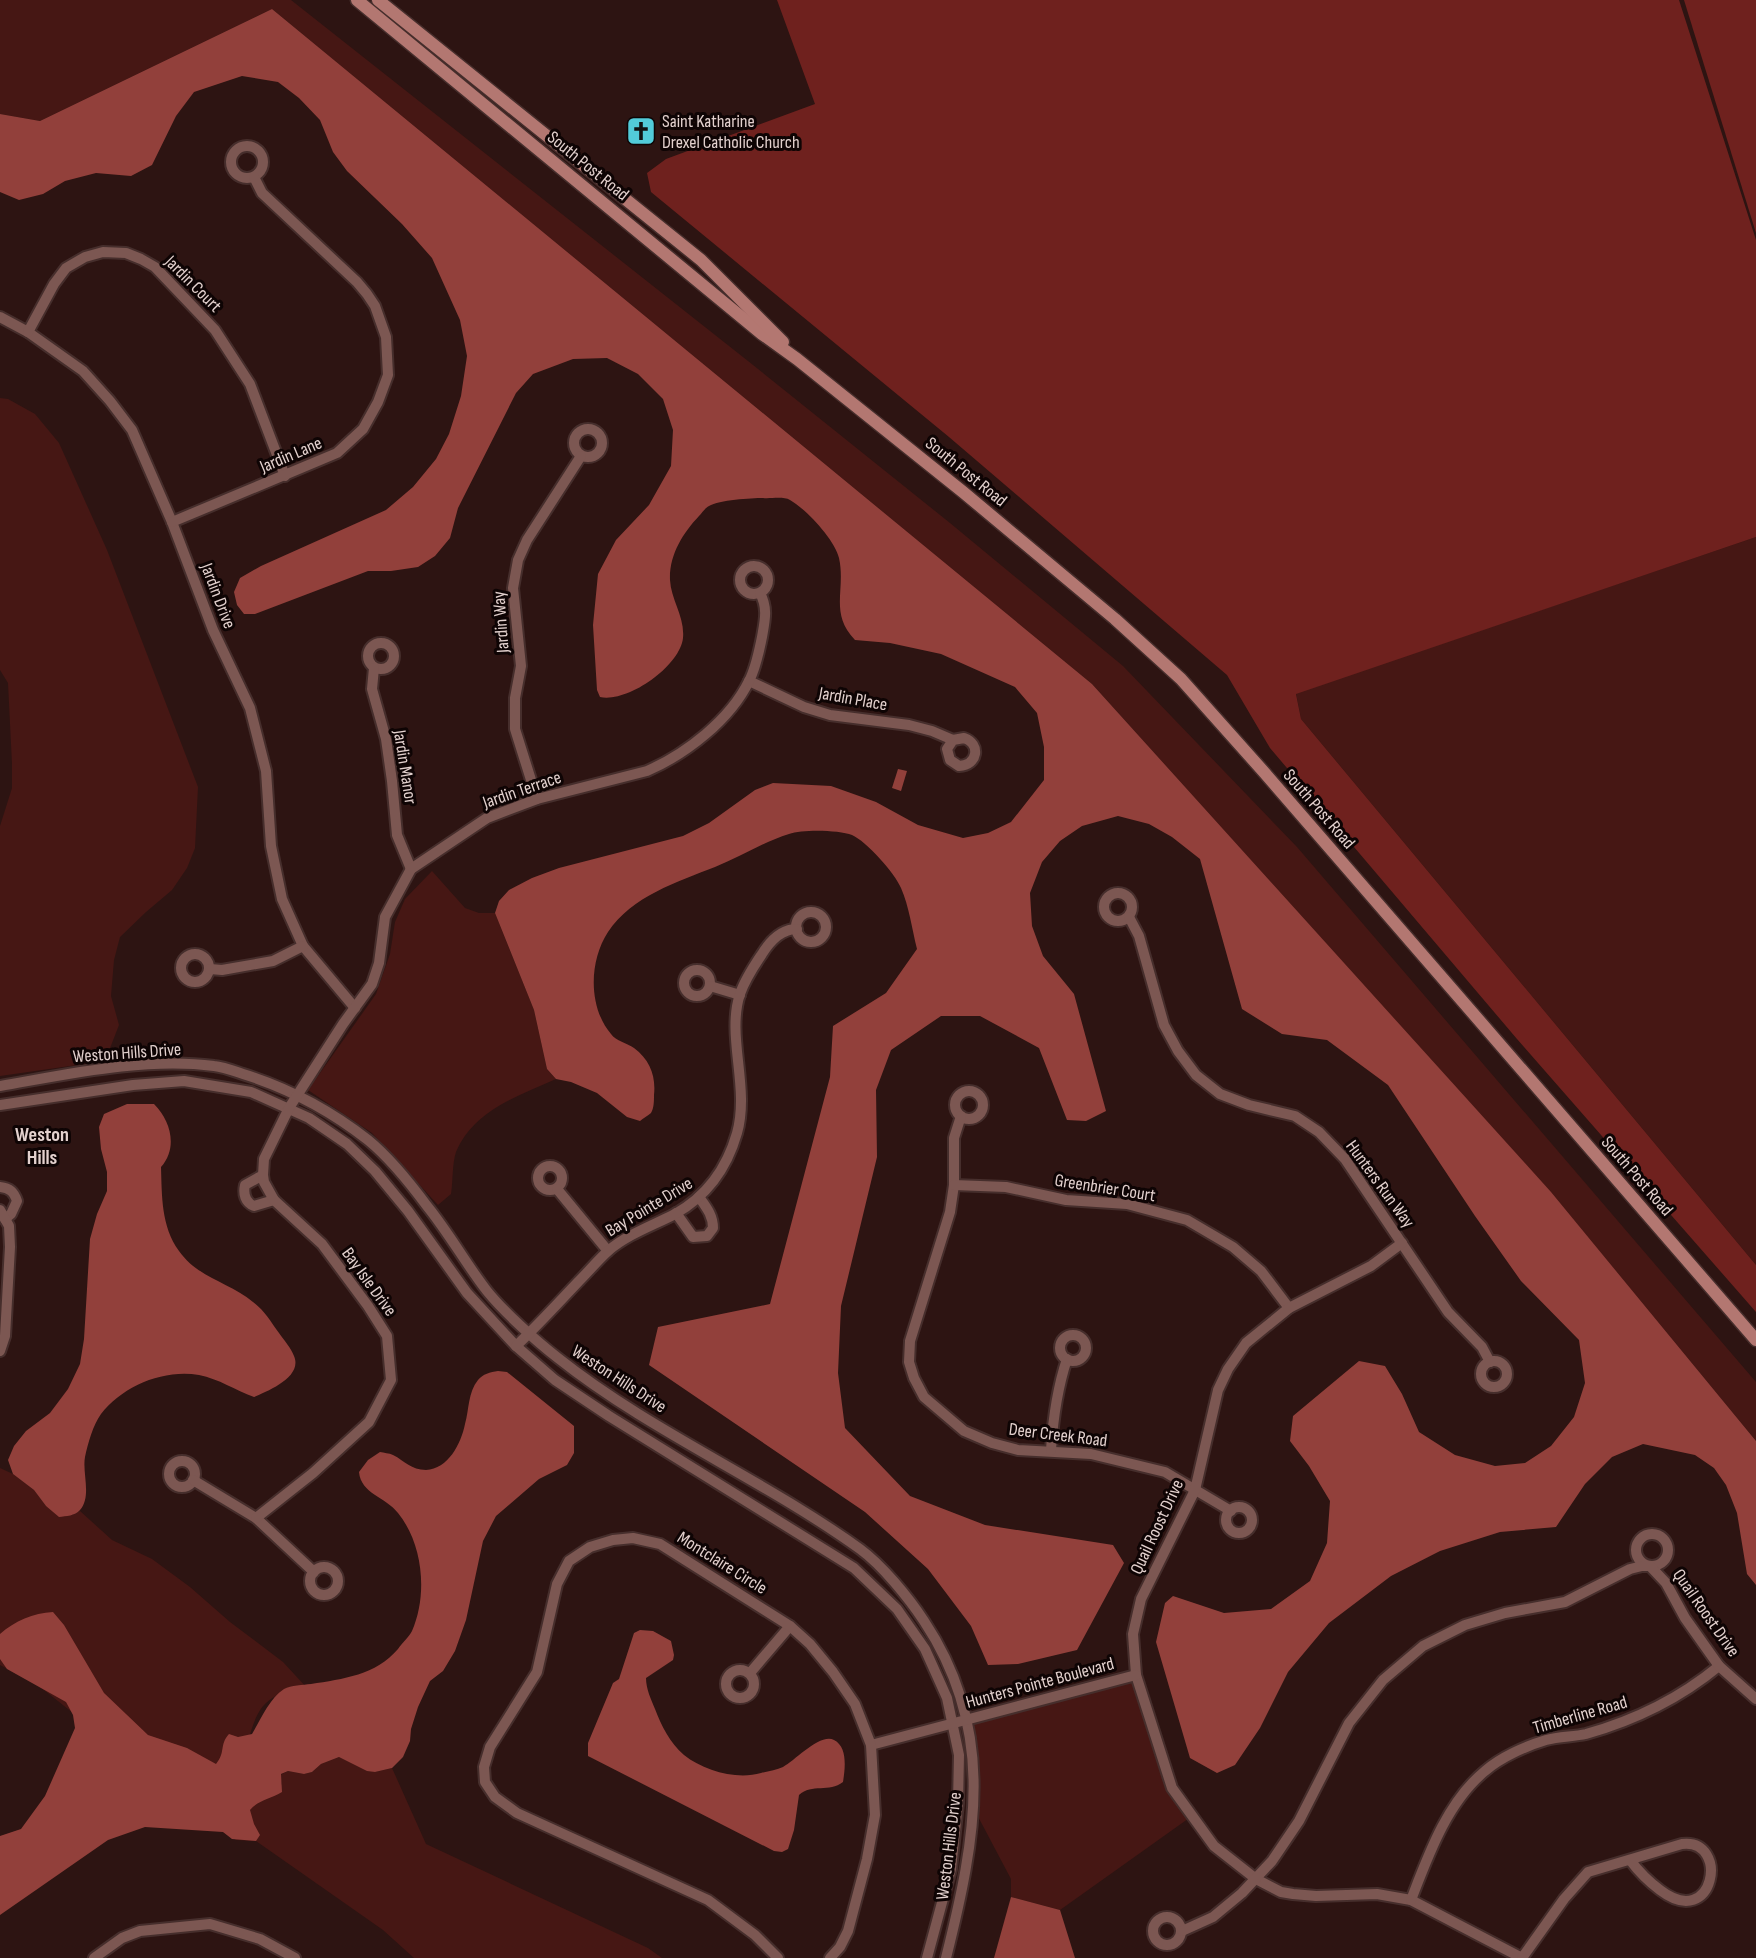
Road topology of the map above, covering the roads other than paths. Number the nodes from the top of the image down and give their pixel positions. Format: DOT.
graph roads {
  1 [pos="357,0"];
  2 [pos="378,0"];
  3 [pos="576,159"];
  4 [pos="566,171"];
  5 [pos="254,177"];
  6 [pos="0,317"];
  7 [pos="28,332"];
  8 [pos="797,359"];
  9 [pos="581,456"];
  10 [pos="285,476"];
  11 [pos="172,522"];
  12 [pos="760,593"];
  13 [pos="374,668"];
  14 [pos="749,681"];
  15 [pos="953,740"];
  16 [pos="537,799"];
  17 [pos="411,869"];
  18 [pos="1129,917"];
  19 [pos="797,929"];
  20 [pos="303,946"];
  21 [pos="210,969"];
  22 [pos="710,986"];
  23 [pos="740,995"];
  24 [pos="355,1008"];
  25 [pos="0,1086"];
  26 [pos="297,1095"];
  27 [pos="0,1105"];
  28 [pos="289,1108"];
  29 [pos="961,1116"];
  30 [pos="263,1174"];
  31 [pos="954,1185"];
  32 [pos="0,1187"];
  33 [pos="557,1189"];
  34 [pos="699,1197"];
  35 [pos="274,1200"];
  36 [pos="676,1213"];
  37 [pos="3,1215"];
  38 [pos="1402,1243"];
  39 [pos="608,1251"];
  40 [pos="1288,1308"];
  41 [pos="530,1333"];
  42 [pos="1756,1340"];
  43 [pos="516,1346"];
  44 [pos="0,1351"];
  45 [pos="1066,1359"];
  46 [pos="1490,1362"];
  47 [pos="1051,1450"];
  48 [pos="193,1480"];
  49 [pos="1195,1490"];
  50 [pos="1231,1511"];
  51 [pos="256,1518"];
  52 [pos="314,1572"];
  53 [pos="790,1626"];
  54 [pos="1719,1666"];
  55 [pos="750,1673"];
  56 [pos="1136,1675"];
  57 [pos="1756,1699"];
  58 [pos="966,1720"];
  59 [pos="952,1723"];
  60 [pos="871,1745"];
  61 [pos="1630,1860"];
  62 [pos="1256,1879"];
  63 [pos="1411,1900"];
  64 [pos="1182,1931"];
  65 [pos="94,1958"];
  66 [pos="295,1958"];
  67 [pos="778,1958"];
  68 [pos="830,1958"];
  69 [pos="927,1958"];
  70 [pos="946,1958"];
  71 [pos="1522,1958"];
  1 -- 4 [label="street, South Post Road"];
  2 -- 3 [label="street, South Post Road"];
  3 -- 4 [label="street"];
  3 -- 8 [label="street, South Post Road"];
  4 -- 8 [label="street, South Post Road"];
  5 -- 10 [label="street, Jardin Lane"];
  6 -- 7 [label="street, Jardin Drive"];
  7 -- 10 [label="street, Jardin Court"];
  7 -- 11 [label="street, Jardin Drive"];
  8 -- 42 [label="street, South Post Road"];
  9 -- 16 [label="street, Jardin Way"];
  10 -- 11 [label="street, Jardin Lane"];
  11 -- 20 [label="street, Jardin Drive"];
  12 -- 14 [label="street, Jardin Terrace"];
  13 -- 17 [label="street, Jardin Manor"];
  14 -- 15 [label="street, Jardin Place"];
  14 -- 16 [label="street, Jardin Terrace"];
  16 -- 17 [label="street, Jardin Terrace"];
  17 -- 24 [label="street, Jardin Terrace"];
  18 -- 38 [label="street, Hunters Run Way"];
  19 -- 23 [label="street, Bay Pointe Drive"];
  20 -- 21 [label="street"];
  20 -- 24 [label="street, Jardin Drive"];
  22 -- 23 [label="street"];
  23 -- 34 [label="street, Bay Pointe Drive"];
  24 -- 26 [label="street, Jardin Terrace"];
  25 -- 26 [label="street, Weston Hills Drive"];
  26 -- 28 [label="street, Jardin Terrace"];
  26 -- 41 [label="street, Weston Hills Drive"];
  27 -- 28 [label="street, Weston Hills Drive"];
  28 -- 30 [label="street"];
  28 -- 43 [label="street, Weston Hills Drive"];
  29 -- 31 [label="street, Deer Creek Road"];
  30 -- 35 [label="street, Bay Isle Drive"];
  30 -- 35 [label="street"];
  31 -- 40 [label="street, Greenbrier Court"];
  31 -- 47 [label="street, Deer Creek Road"];
  32 -- 37 [label="street"];
  33 -- 39 [label="street"];
  34 -- 36 [label="street, Bay Pointe Drive"];
  34 -- 36 [label="street"];
  35 -- 51 [label="street, Bay Isle Drive"];
  36 -- 39 [label="street, Bay Pointe Drive"];
  37 -- 44 [label="street"];
  38 -- 40 [label="street, Quail Roost Drive"];
  38 -- 46 [label="street, Hunters Run Way"];
  39 -- 41 [label="street, Bay Pointe Drive"];
  40 -- 49 [label="street, Quail Roost Drive"];
  41 -- 43 [label="street, Bay Pointe Drive"];
  41 -- 58 [label="street, Weston Hills Drive"];
  43 -- 59 [label="street, Weston Hills Drive"];
  45 -- 47 [label="street"];
  47 -- 49 [label="street, Deer Creek Road"];
  48 -- 51 [label="street"];
  49 -- 50 [label="street, Deer Creek Road"];
  49 -- 56 [label="street, Quail Roost Drive"];
  51 -- 52 [label="street"];
  53 -- 55 [label="street"];
  53 -- 60 [label="street, Montclaire Circle"];
  53 -- 67 [label="street, Montclaire Circle"];
  54 -- 57 [label="street, Quail Roost Drive"];
  54 -- 62 [label="street, Quail Roost Drive"];
  54 -- 63 [label="street, Timberline Road"];
  56 -- 58 [label="street, Hunters Pointe Boulevard"];
  56 -- 62 [label="street, Quail Roost Drive"];
  58 -- 59 [label="street, Hunters Pointe Boulevard"];
  58 -- 70 [label="street, Weston Hills Drive"];
  59 -- 60 [label="street, Hunters Pointe Boulevard"];
  59 -- 69 [label="street, Weston Hills Drive"];
  60 -- 68 [label="street, Montclaire Circle"];
  61 -- 61 [label="street"];
  61 -- 71 [label="street"];
  62 -- 63 [label="street, Quail Roost Drive"];
  62 -- 64 [label="street, Quail Roost Drive"];
  63 -- 71 [label="street, Quail Roost Drive"];
  65 -- 66 [label="street"];
}
